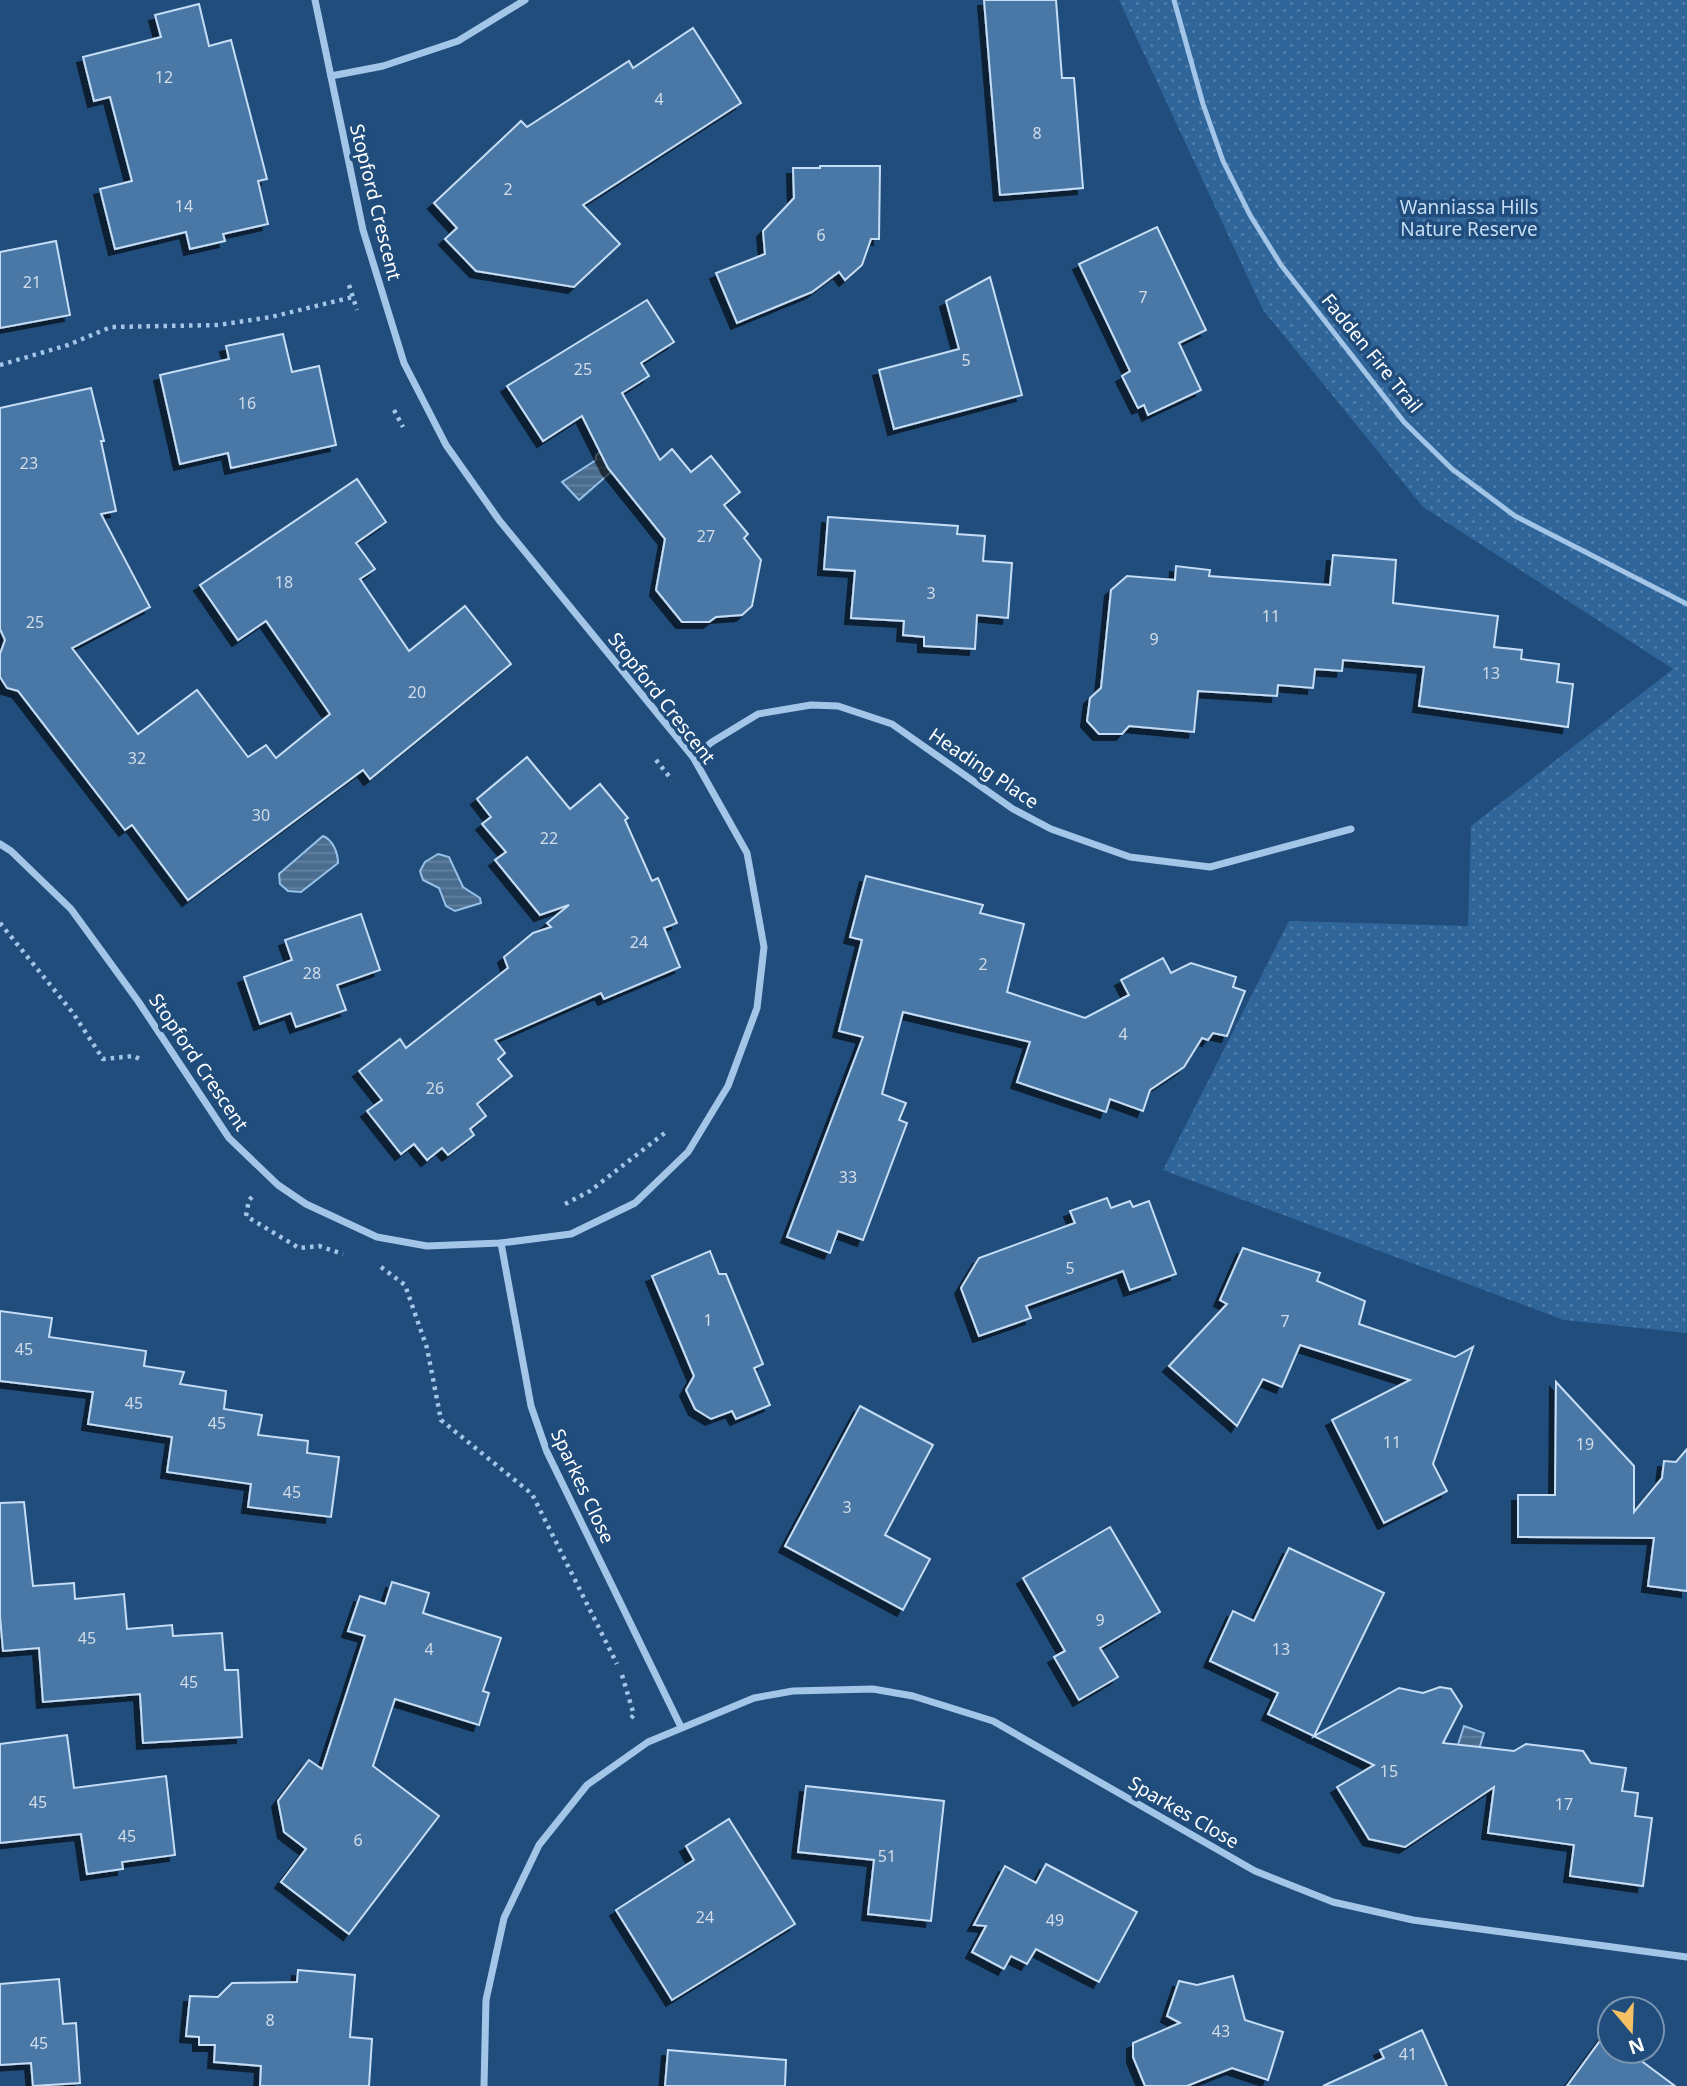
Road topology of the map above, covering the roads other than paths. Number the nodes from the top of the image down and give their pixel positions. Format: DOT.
graph roads {
  1 [pos="316,0"];
  2 [pos="524,0"];
  3 [pos="1174,0"];
  4 [pos="331,76"];
  5 [pos="1687,604"];
  6 [pos="692,757"];
  7 [pos="1352,829"];
  8 [pos="0,844"];
  9 [pos="500,1244"];
  10 [pos="681,1727"];
  11 [pos="1687,1957"];
  12 [pos="484,2086"];
  1 -- 4 [label="street, Stopford Crescent"];
  2 -- 4 [label="street"];
  3 -- 5 [label="lane, Fadden Fire Trail"];
  4 -- 6 [label="street, Stopford Crescent"];
  6 -- 7 [label="street, Heading Place"];
  6 -- 9 [label="street, Stopford Crescent"];
  8 -- 9 [label="street, Stopford Crescent"];
  9 -- 10 [label="street, Sparkes Close"];
  10 -- 11 [label="street, Sparkes Close"];
  10 -- 12 [label="street, Sparkes Close"];
}
